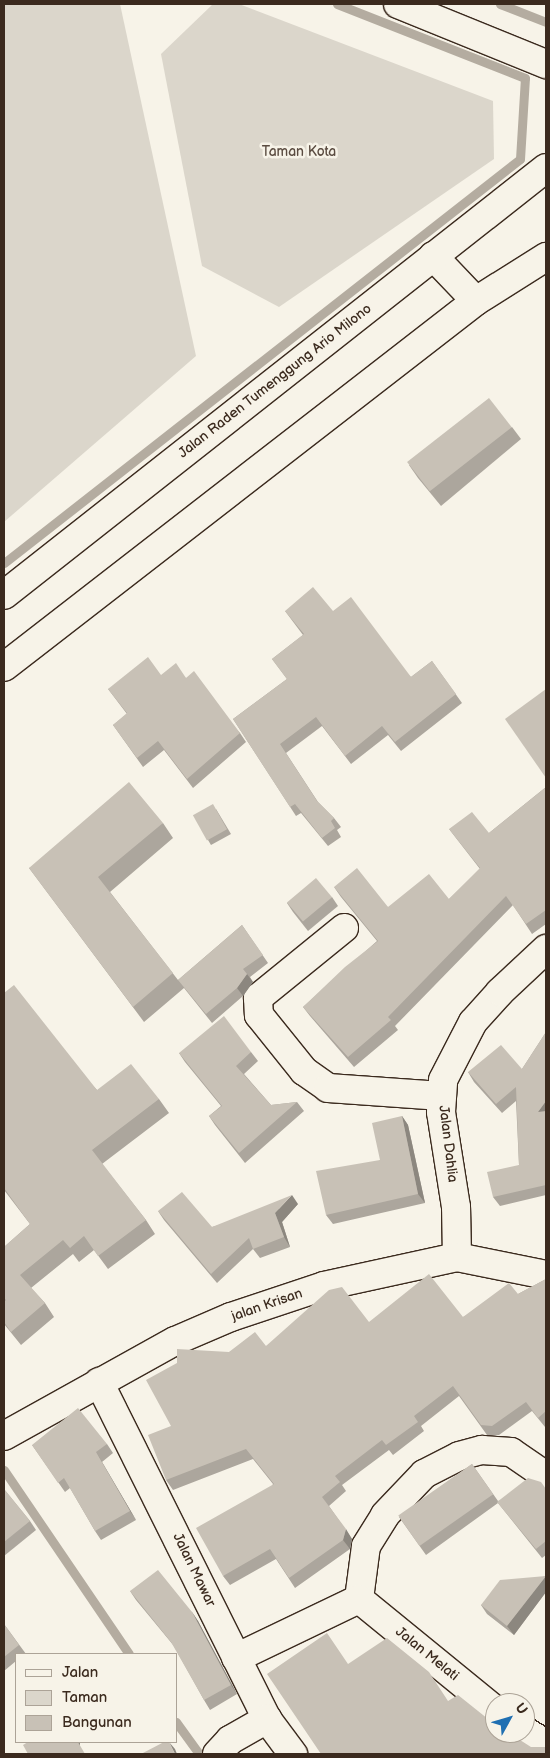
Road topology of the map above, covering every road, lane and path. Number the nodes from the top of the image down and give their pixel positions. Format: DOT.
graph roads {
  1 [pos="398,4"];
  2 [pos="546,64"];
  3 [pos="546,168"];
  4 [pos="433,256"];
  5 [pos="546,257"];
  6 [pos="476,301"];
  7 [pos="4,595"];
  8 [pos="4,667"];
  9 [pos="344,928"];
  10 [pos="546,949"];
  11 [pos="442,1096"];
  12 [pos="457,1256"];
  13 [pos="546,1275"];
  14 [pos="99,1382"];
  15 [pos="6,1434"];
  16 [pos="546,1476"];
  17 [pos="360,1599"];
  18 [pos="236,1658"];
  19 [pos="485,1702"];
  20 [pos="267,1719"];
  21 [pos="535,1737"];
  22 [pos="546,1744"];
  23 [pos="223,1747"];
  24 [pos="293,1754"];
  1 -- 2 [label="main road"];
  3 -- 4 [label="main road, Jalan Raden Tumenggung Ario Milono"];
  4 -- 6 [label="main road"];
  4 -- 7 [label="main road, Jalan Raden Tumenggung Ario Milono"];
  5 -- 6 [label="main road"];
  6 -- 8 [label="main road"];
  9 -- 11 [label="main road"];
  10 -- 11 [label="main road, Jalan Dahlia"];
  11 -- 12 [label="main road, Jalan Dahlia"];
  12 -- 13 [label="main road, jalan Krisan"];
  12 -- 14 [label="main road, jalan Krisan"];
  14 -- 15 [label="main road, jalan Krisan"];
  14 -- 18 [label="main road, Jalan Mawar"];
  16 -- 17 [label="main road"];
  17 -- 18 [label="main road"];
  17 -- 19 [label="main road, Jalan Melati"];
  18 -- 20 [label="main road, Jalan Mawar"];
  20 -- 23 [label="main road"];
  20 -- 24 [label="main road, Jalan Mawar"];
  21 -- 22 [label="main road"];
}
